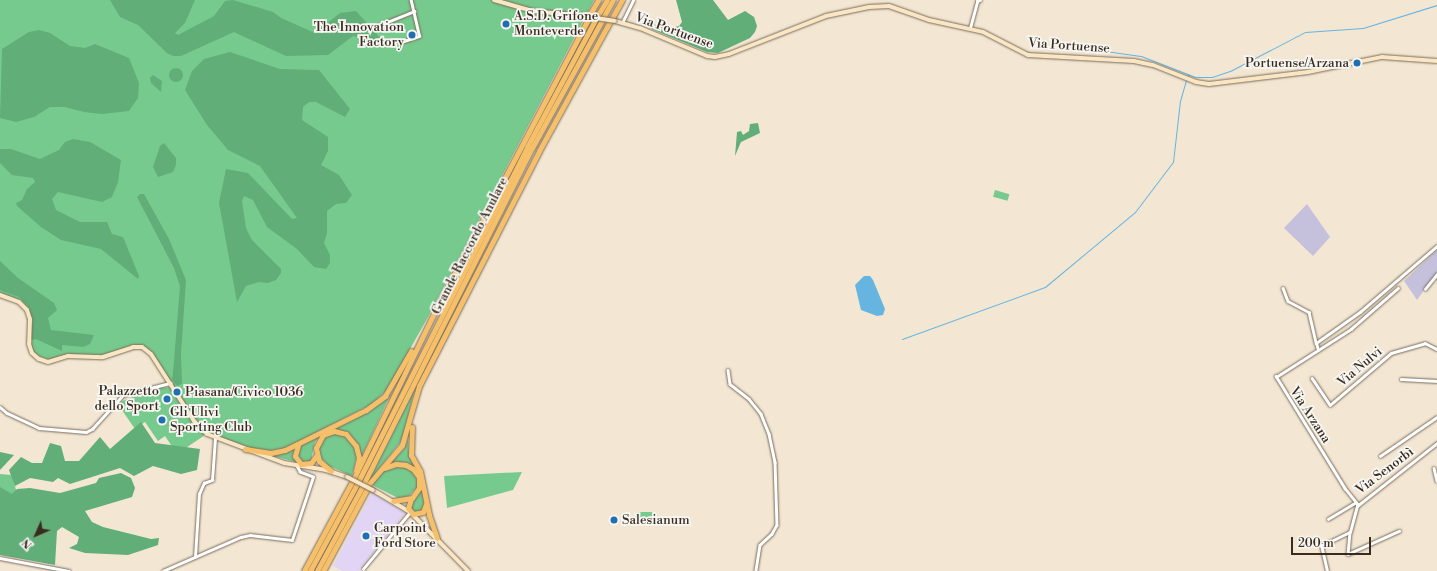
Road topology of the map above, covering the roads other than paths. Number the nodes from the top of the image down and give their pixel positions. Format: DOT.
graph roads {
  1 [pos="411,0"];
  2 [pos="494,0"];
  3 [pos="598,0"];
  4 [pos="607,0"];
  5 [pos="613,0"];
  6 [pos="622,0"];
  7 [pos="633,0"];
  8 [pos="980,0"];
  9 [pos="414,11"];
  10 [pos="587,16"];
  11 [pos="604,16"];
  12 [pos="612,20"];
  13 [pos="622,23"];
  14 [pos="380,25"];
  15 [pos="970,28"];
  16 [pos="404,41"];
  17 [pos="1437,61"];
  18 [pos="1437,246"];
  19 [pos="1437,274"];
  20 [pos="1283,288"];
  21 [pos="1398,288"];
  22 [pos="1424,289"];
  23 [pos="1386,294"];
  24 [pos="0,295"];
  25 [pos="436,309"];
  26 [pos="1316,343"];
  27 [pos="1437,349"];
  28 [pos="1318,350"];
  29 [pos="728,370"];
  30 [pos="1312,378"];
  31 [pos="1401,379"];
  32 [pos="1437,381"];
  33 [pos="170,383"];
  34 [pos="416,394"];
  35 [pos="0,407"];
  36 [pos="1437,417"];
  37 [pos="215,438"];
  38 [pos="1437,443"];
  39 [pos="299,444"];
  40 [pos="245,449"];
  41 [pos="316,456"];
  42 [pos="1380,456"];
  43 [pos="296,465"];
  44 [pos="304,466"];
  45 [pos="1434,468"];
  46 [pos="380,470"];
  47 [pos="330,471"];
  48 [pos="1437,481"];
  49 [pos="360,482"];
  50 [pos="411,499"];
  51 [pos="393,501"];
  52 [pos="426,503"];
  53 [pos="1356,504"];
  54 [pos="410,512"];
  55 [pos="1328,520"];
  56 [pos="1399,531"];
  57 [pos="1350,532"];
  58 [pos="437,538"];
  59 [pos="195,557"];
  60 [pos="0,558"];
  61 [pos="363,569"];
  62 [pos="69,571"];
  63 [pos="163,571"];
  64 [pos="304,571"];
  65 [pos="310,571"];
  66 [pos="317,571"];
  67 [pos="323,571"];
  68 [pos="468,571"];
  69 [pos="756,571"];
  70 [pos="1327,571"];
  1 -- 9 [label="street"];
  2 -- 10 [label="main road, Via Portuense"];
  3 -- 10 [label="highway, Grande Raccordo Anulare"];
  4 -- 49 [label="highway, Grande Raccordo Anulare"];
  5 -- 11 [label="highway"];
  6 -- 12 [label="highway, Grande Raccordo Anulare"];
  7 -- 13 [label="street, Via Portuense"];
  8 -- 15 [label="street"];
  9 -- 14 [label="street"];
  9 -- 16 [label="street"];
  10 -- 12 [label="main road, Via Portuense, bridge"];
  10 -- 25 [label="highway, Grande Raccordo Anulare"];
  12 -- 13 [label="main road, Via Portuense"];
  12 -- 34 [label="highway, Grande Raccordo Anulare"];
  13 -- 15 [label="main road, Via Portuense"];
  15 -- 17 [label="main road, Via Portuense"];
  18 -- 23 [label="street, Via Arzana"];
  19 -- 22 [label="street"];
  20 -- 26 [label="street"];
  21 -- 23 [label="street, Via Arzana"];
  23 -- 26 [label="street, Via Arzana"];
  23 -- 28 [label="street, Via Arzana"];
  24 -- 33 [label="main road"];
  25 -- 39 [label="highway"];
  25 -- 49 [label="highway"];
  26 -- 28 [label="street"];
  27 -- 30 [label="street, Via Nulvi"];
  28 -- 53 [label="street, Via Arzana"];
  29 -- 69 [label="street"];
  31 -- 32 [label="street"];
  33 -- 35 [label="street"];
  33 -- 37 [label="main road"];
  34 -- 46 [label="highway, Grande Raccordo Anulare"];
  34 -- 52 [label="highway"];
  36 -- 42 [label="street"];
  37 -- 40 [label="main road"];
  37 -- 59 [label="street"];
  38 -- 53 [label="street, Via Senorbì"];
  39 -- 40 [label="highway"];
  39 -- 44 [label="highway"];
  40 -- 43 [label="main road"];
  41 -- 44 [label="highway"];
  41 -- 47 [label="highway"];
  41 -- 49 [label="highway"];
  43 -- 44 [label="main road"];
  43 -- 59 [label="street"];
  44 -- 47 [label="main road"];
  45 -- 48 [label="street"];
  46 -- 49 [label="highway, Grande Raccordo Anulare"];
  46 -- 50 [label="highway"];
  47 -- 51 [label="main road, bridge"];
  49 -- 64 [label="highway, Grande Raccordo Anulare"];
  49 -- 65 [label="highway, Grande Raccordo Anulare"];
  49 -- 66 [label="highway, Grande Raccordo Anulare"];
  49 -- 67 [label="highway, Grande Raccordo Anulare"];
  50 -- 51 [label="highway"];
  50 -- 54 [label="highway"];
  51 -- 54 [label="main road"];
  52 -- 54 [label="highway"];
  52 -- 58 [label="highway"];
  53 -- 55 [label="street"];
  53 -- 57 [label="street, Via Senorbì"];
  54 -- 58 [label="main road"];
  54 -- 61 [label="street"];
  56 -- 57 [label="street, Via Senorbì"];
  57 -- 70 [label="street"];
  58 -- 68 [label="main road"];
  59 -- 63 [label="street"];
  60 -- 62 [label="street"];
}
